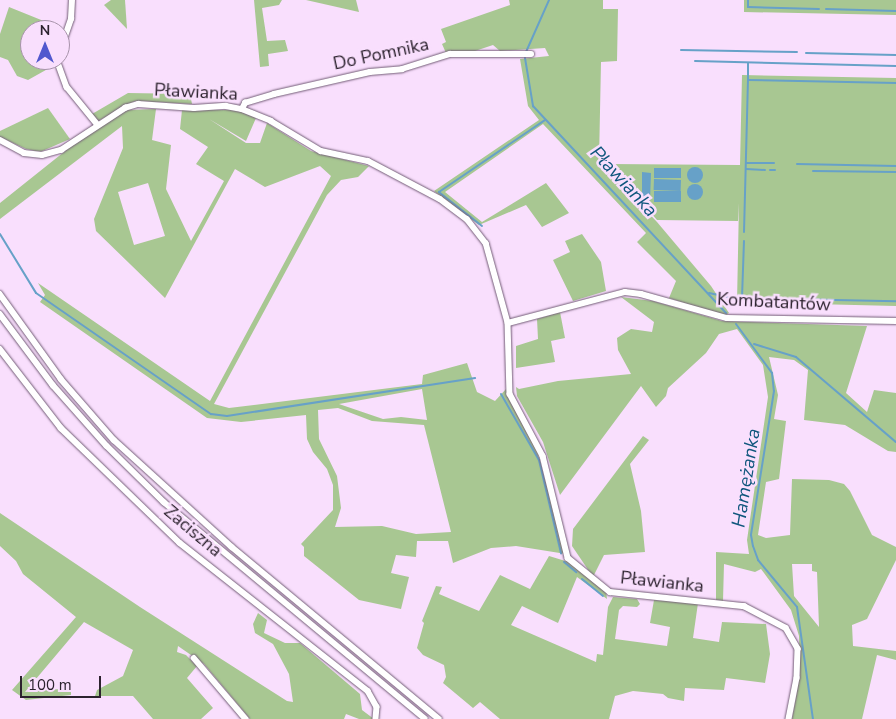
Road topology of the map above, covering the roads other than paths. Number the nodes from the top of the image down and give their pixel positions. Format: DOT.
graph roads {
  1 [pos="72,0"];
  2 [pos="70,22"];
  3 [pos="531,54"];
  4 [pos="61,70"];
  5 [pos="242,108"];
  6 [pos="98,125"];
  7 [pos="0,140"];
  8 [pos="0,294"];
  9 [pos="0,314"];
  10 [pos="896,321"];
  11 [pos="508,323"];
  12 [pos="0,349"];
  13 [pos="194,658"];
  14 [pos="246,719"];
  15 [pos="376,719"];
  16 [pos="425,719"];
  17 [pos="439,719"];
  18 [pos="789,719"];
  1 -- 2 [label="street"];
  3 -- 5 [label="street, Do Pomnika"];
  4 -- 6 [label="street"];
  5 -- 6 [label="street, Pławianka"];
  5 -- 11 [label="street, Pławianka"];
  6 -- 7 [label="street, Pławianka"];
  8 -- 17 [label="street"];
  9 -- 16 [label="street"];
  10 -- 11 [label="street, Kombatantów"];
  11 -- 18 [label="street, Pławianka"];
  12 -- 15 [label="street, Zaciszna"];
  13 -- 14 [label="street"];
}
